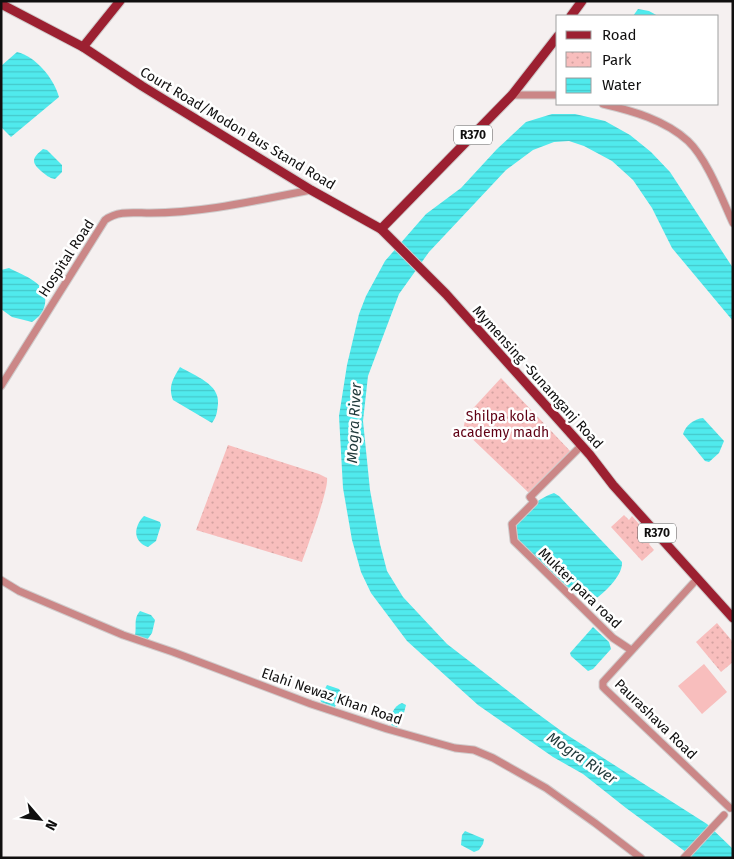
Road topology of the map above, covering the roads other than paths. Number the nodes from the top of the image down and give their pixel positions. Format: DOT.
graph roads {
  1 [pos="120,1"];
  2 [pos="582,1"];
  3 [pos="1,4"];
  4 [pos="572,15"];
  5 [pos="556,39"];
  6 [pos="83,47"];
  7 [pos="512,95"];
  8 [pos="556,95"];
  9 [pos="607,105"];
  10 [pos="311,190"];
  11 [pos="733,223"];
  12 [pos="381,229"];
  13 [pos="1,386"];
  14 [pos="581,446"];
  15 [pos="697,579"];
  16 [pos="1,580"];
  17 [pos="733,618"];
  18 [pos="631,650"];
  19 [pos="732,808"];
  20 [pos="724,815"];
  21 [pos="641,858"];
  22 [pos="684,858"];
  1 -- 6 [label="main road"];
  2 -- 4 [label="main road"];
  3 -- 6 [label="main road, Court Road/Modon Bus Stand Road"];
  5 -- 7 [label="main road, R370"];
  6 -- 10 [label="main road, Court Road/Modon Bus Stand Road"];
  7 -- 8 [label="street"];
  7 -- 12 [label="main road, R370"];
  9 -- 11 [label="street"];
  10 -- 12 [label="main road, Court Road/Modon Bus Stand Road"];
  10 -- 13 [label="street, Hospital Road"];
  12 -- 14 [label="main road, Mymensing -Sunamganj Road / R370"];
  14 -- 15 [label="main road, Mymensing -Sunamganj Road / R370"];
  14 -- 18 [label="street, Mukter para road"];
  15 -- 17 [label="main road, Mymensing -Sunamganj Road / R370"];
  15 -- 18 [label="street, Paurashava Road"];
  16 -- 21 [label="street, Elahi Newaz Khan Road"];
  18 -- 19 [label="street, Paurashava Road"];
  20 -- 22 [label="street"];
}
